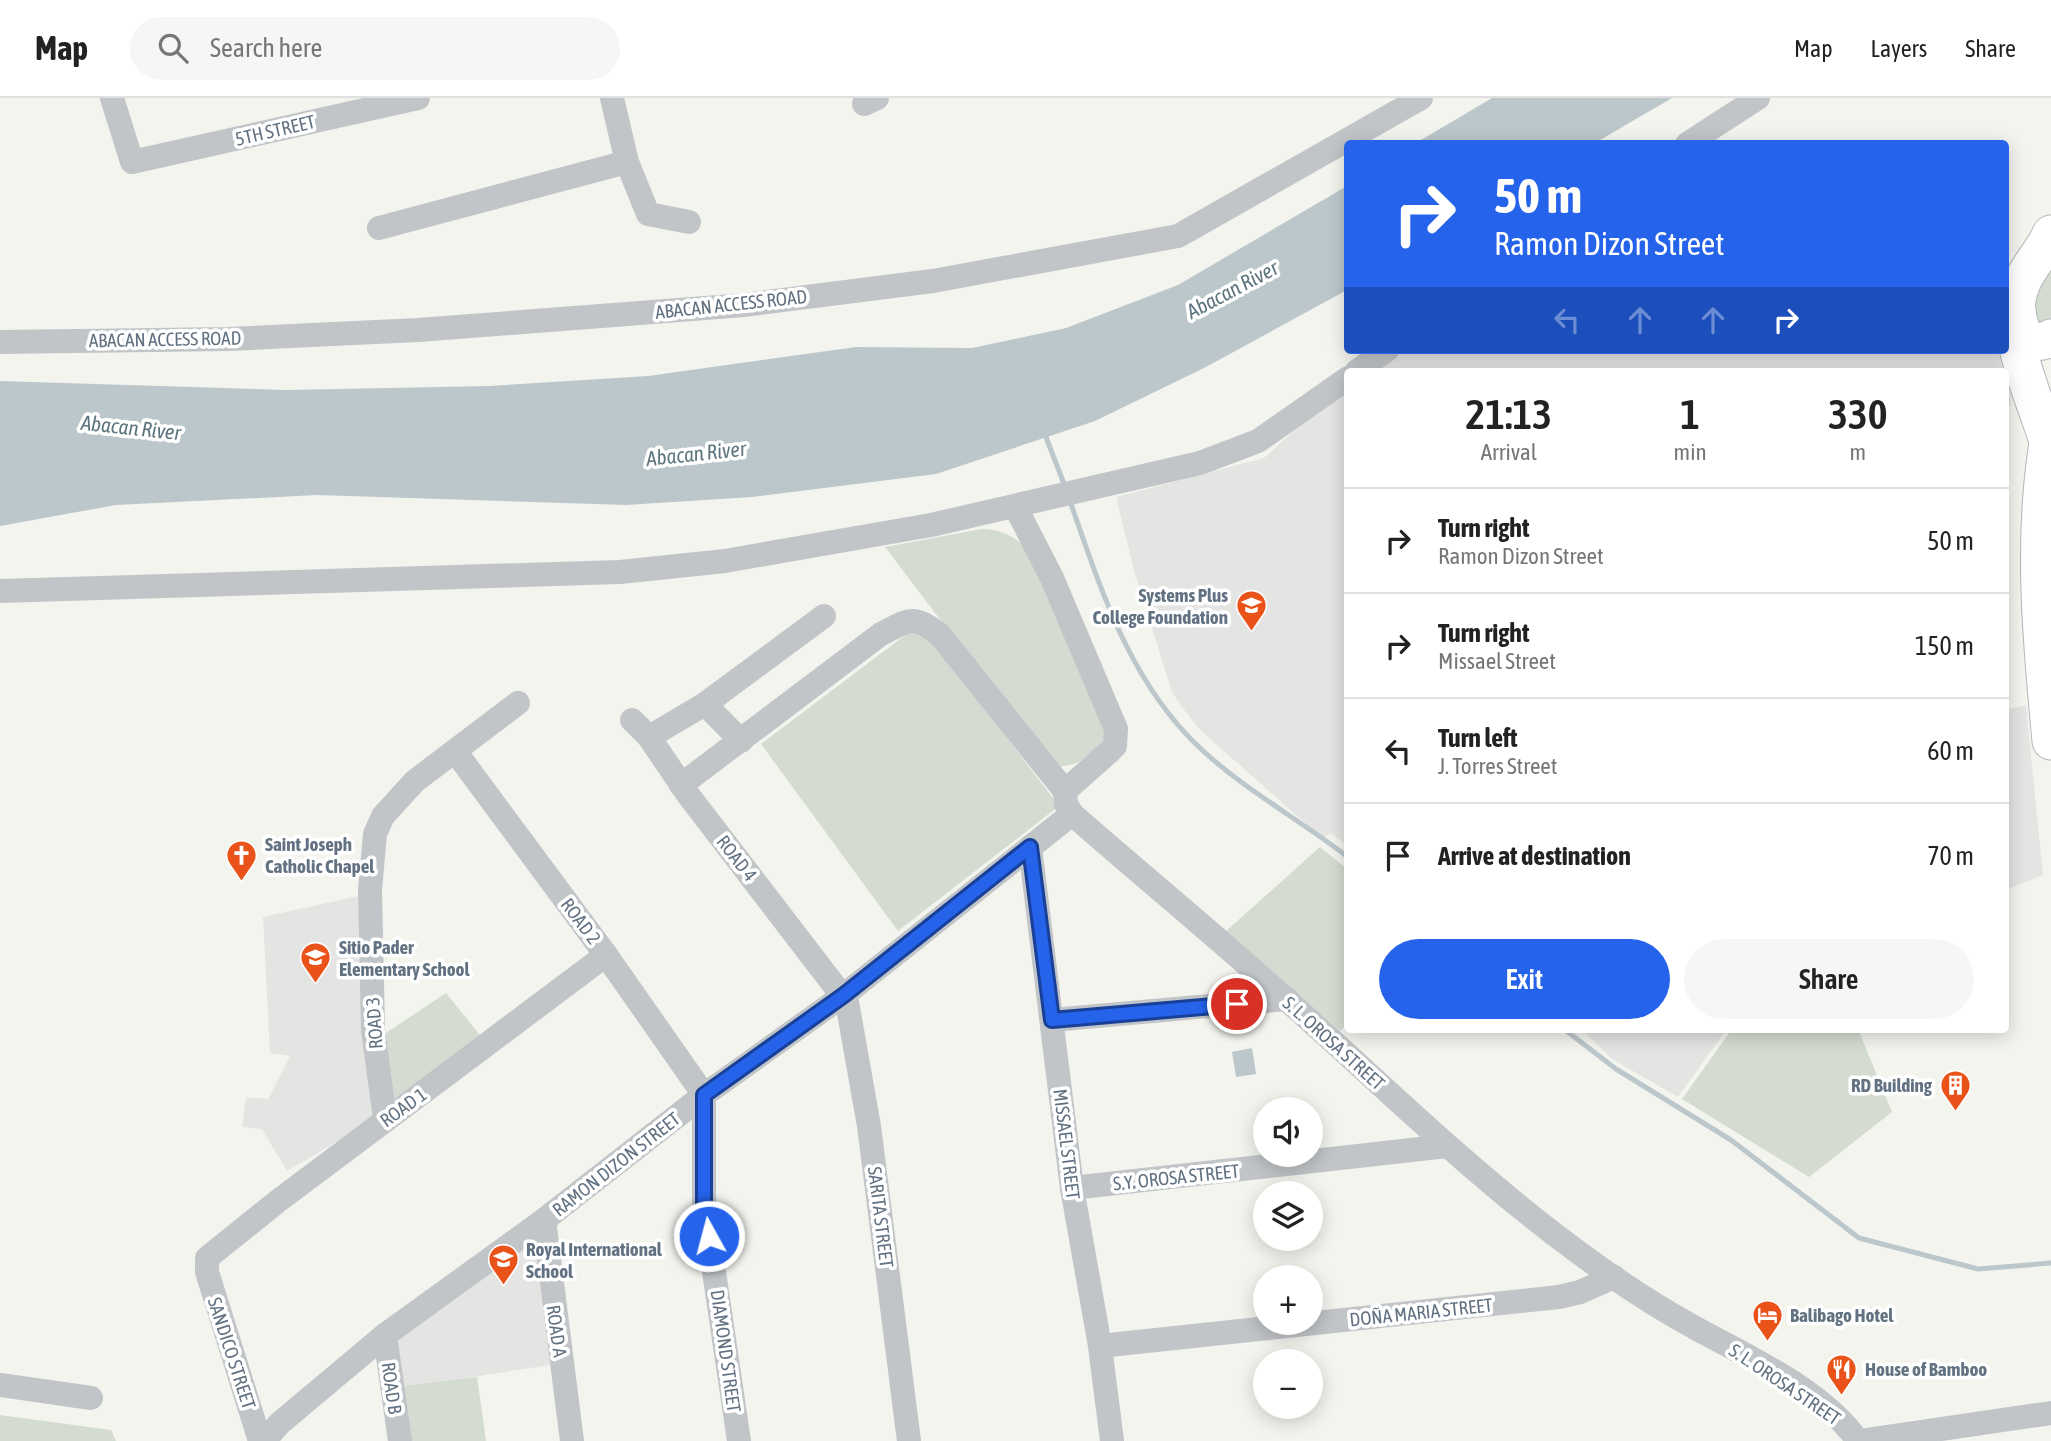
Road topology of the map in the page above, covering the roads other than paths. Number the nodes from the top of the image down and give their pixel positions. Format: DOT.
graph roads {
  1 [pos="112,98"];
  2 [pos="418,98"];
  3 [pos="612,98"];
  4 [pos="1421,98"];
  5 [pos="1758,98"];
  6 [pos="1347,140"];
  7 [pos="1693,140"];
  8 [pos="1344,142"];
  9 [pos="627,162"];
  10 [pos="689,222"];
  11 [pos="379,228"];
  12 [pos="2051,234"];
  13 [pos="2017,310"];
  14 [pos="2051,338"];
  15 [pos="0,342"];
  16 [pos="1381,354"];
  17 [pos="1361,368"];
  18 [pos="1344,381"];
  19 [pos="2049,434"];
  20 [pos="1015,506"];
  21 [pos="0,591"];
  22 [pos="824,616"];
  23 [pos="517,703"];
  24 [pos="705,704"];
  25 [pos="741,741"];
  26 [pos="2051,741"];
  27 [pos="455,751"];
  28 [pos="681,785"];
  29 [pos="1069,803"];
  30 [pos="1030,847"];
  31 [pos="606,955"];
  32 [pos="844,995"];
  33 [pos="1287,999"];
  34 [pos="1052,1020"];
  35 [pos="704,1095"];
  36 [pos="385,1119"];
  37 [pos="1447,1146"];
  38 [pos="1072,1188"];
  39 [pos="544,1220"];
  40 [pos="205,1264"];
  41 [pos="1614,1278"];
  42 [pos="385,1335"];
  43 [pos="1100,1346"];
  44 [pos="0,1385"];
  45 [pos="91,1398"];
  46 [pos="2051,1413"];
  47 [pos="262,1441"];
  48 [pos="400,1441"];
  49 [pos="572,1441"];
  50 [pos="739,1441"];
  51 [pos="909,1441"];
  52 [pos="1112,1441"];
  53 [pos="1858,1441"];
  1 -- 2 [label="street, 5TH STREET"];
  3 -- 9 [label="street"];
  4 -- 6 [label="street, ABACAN ACCESS ROAD"];
  5 -- 7 [label="street"];
  8 -- 15 [label="street, ABACAN ACCESS ROAD"];
  9 -- 10 [label="street"];
  9 -- 11 [label="street"];
  12 -- 13 [label="highway"];
  13 -- 14 [label="highway"];
  13 -- 19 [label="highway"];
  16 -- 17 [label="street"];
  18 -- 20 [label="street"];
  19 -- 26 [label="highway"];
  20 -- 21 [label="street"];
  20 -- 29 [label="street"];
  22 -- 24 [label="street"];
  23 -- 27 [label="street, ROAD 3"];
  24 -- 25 [label="street"];
  24 -- 28 [label="street, ROAD 4"];
  25 -- 28 [label="street"];
  25 -- 29 [label="street, S. L. OROSA STREET"];
  27 -- 31 [label="street, ROAD 2"];
  27 -- 36 [label="street, ROAD 3"];
  28 -- 32 [label="street, ROAD 4"];
  29 -- 30 [label="street, RAMON DIZON STREET"];
  29 -- 33 [label="street, S. L. OROSA STREET"];
  30 -- 32 [label="street, RAMON DIZON STREET"];
  30 -- 34 [label="street, MISSAEL STREET"];
  31 -- 35 [label="street, ROAD 2"];
  31 -- 36 [label="street, ROAD 1"];
  32 -- 35 [label="street, RAMON DIZON STREET"];
  32 -- 51 [label="street, SARITA STREET"];
  33 -- 34 [label="street"];
  33 -- 37 [label="street, S. L. OROSA STREET"];
  34 -- 38 [label="street, MISSAEL STREET"];
  35 -- 39 [label="street, RAMON DIZON STREET"];
  35 -- 50 [label="street, DIAMOND STREET"];
  36 -- 40 [label="street, ROAD 1"];
  37 -- 38 [label="street, S.Y. OROSA STREET"];
  37 -- 41 [label="street, S. L. OROSA STREET"];
  38 -- 43 [label="street, MISSAEL STREET"];
  39 -- 42 [label="street, RAMON DIZON STREET"];
  39 -- 49 [label="street, ROAD A"];
  40 -- 47 [label="street, SANDICO STREET"];
  41 -- 43 [label="street, DOÑA MARIA STREET"];
  41 -- 53 [label="street, S. L. OROSA STREET"];
  42 -- 47 [label="street, RAMON DIZON STREET"];
  42 -- 48 [label="street, ROAD B"];
  43 -- 52 [label="street, MISSAEL STREET"];
  44 -- 45 [label="street"];
  46 -- 53 [label="street"];
}
